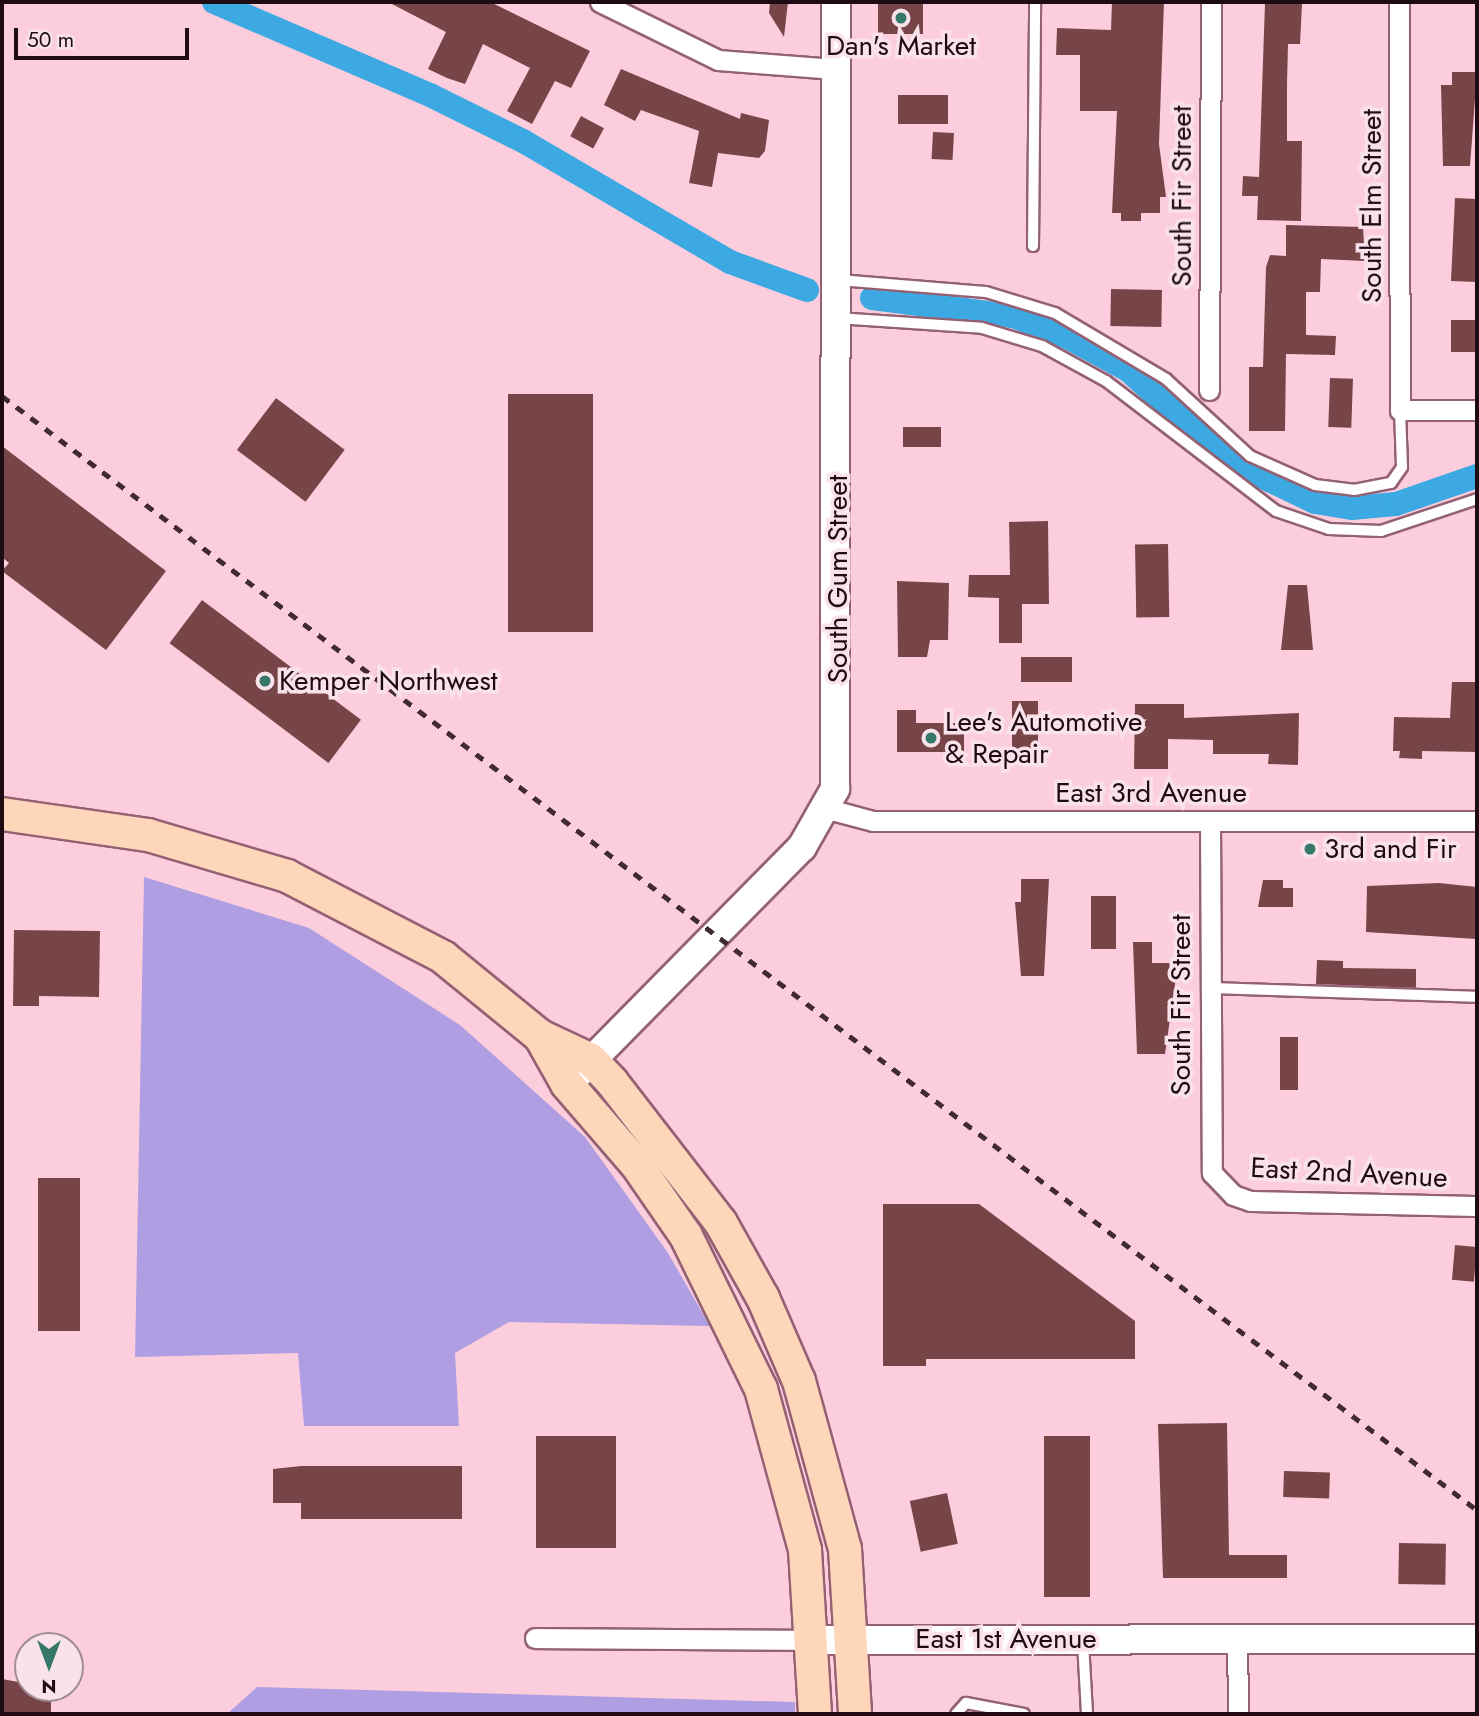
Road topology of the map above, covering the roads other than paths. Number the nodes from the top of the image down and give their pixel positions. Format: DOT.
graph roads {
  1 [pos="836,2"];
  2 [pos="1035,2"];
  3 [pos="1211,2"];
  4 [pos="1399,2"];
  5 [pos="603,3"];
  6 [pos="835,69"];
  7 [pos="1034,246"];
  8 [pos="836,280"];
  9 [pos="836,318"];
  10 [pos="1209,390"];
  11 [pos="1201,410"];
  12 [pos="1400,410"];
  13 [pos="1477,410"];
  14 [pos="1477,499"];
  15 [pos="828,809"];
  16 [pos="2,814"];
  17 [pos="1210,821"];
  18 [pos="1477,821"];
  19 [pos="1208,988"];
  20 [pos="1477,997"];
  21 [pos="540,1036"];
  22 [pos="591,1060"];
  23 [pos="567,1084"];
  24 [pos="1222,1185"];
  25 [pos="1477,1206"];
  26 [pos="535,1638"];
  27 [pos="1083,1638"];
  28 [pos="1237,1638"];
  29 [pos="1477,1639"];
  30 [pos="813,1640"];
  31 [pos="854,1640"];
  32 [pos="815,1714"];
  33 [pos="855,1714"];
  34 [pos="956,1714"];
  35 [pos="1024,1714"];
  36 [pos="1087,1714"];
  37 [pos="1238,1714"];
  1 -- 6 [label="main road, South Gum Street"];
  2 -- 7 [label="lane"];
  3 -- 10 [label="street, South Fir Street"];
  4 -- 12 [label="street, South Elm Street"];
  5 -- 6 [label="street"];
  6 -- 8 [label="main road, South Gum Street"];
  8 -- 9 [label="main road, South Gum Street"];
  8 -- 11 [label="lane"];
  9 -- 14 [label="lane"];
  9 -- 15 [label="main road, South Gum Street"];
  10 -- 11 [label="lane"];
  11 -- 12 [label="lane"];
  12 -- 13 [label="street"];
  15 -- 17 [label="street, East 3rd Avenue"];
  15 -- 22 [label="main road, South Gum Street"];
  16 -- 21 [label="main road"];
  17 -- 18 [label="street, East 3rd Avenue"];
  17 -- 19 [label="street, South Fir Street"];
  19 -- 20 [label="lane"];
  19 -- 24 [label="street, South Fir Street"];
  21 -- 22 [label="main road"];
  21 -- 23 [label="main road"];
  22 -- 23 [label="main road, South Gum Street"];
  22 -- 31 [label="main road"];
  23 -- 30 [label="main road"];
  24 -- 25 [label="street, East 2nd Avenue"];
  26 -- 30 [label="street, East 1st Avenue"];
  27 -- 28 [label="main road, East 1st Avenue"];
  27 -- 31 [label="main road, East 1st Avenue"];
  27 -- 36 [label="lane"];
  28 -- 29 [label="main road, East 1st Avenue"];
  28 -- 37 [label="street"];
  30 -- 31 [label="main road, East 1st Avenue"];
  30 -- 32 [label="main road"];
  31 -- 33 [label="main road"];
  34 -- 35 [label="lane"];
}
